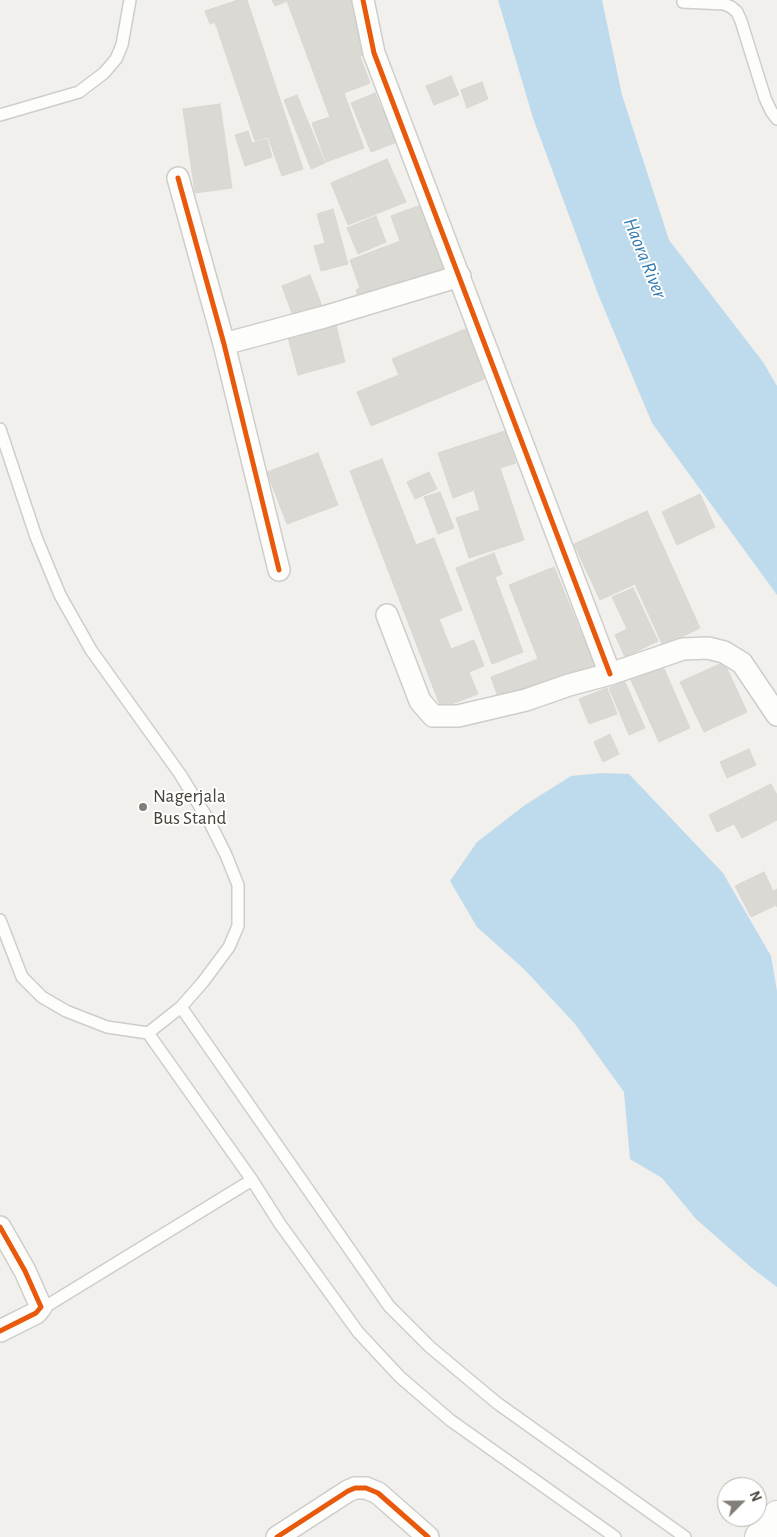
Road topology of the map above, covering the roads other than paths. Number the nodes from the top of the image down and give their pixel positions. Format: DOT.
graph roads {
  1 [pos="130,0"];
  2 [pos="362,0"];
  3 [pos="683,2"];
  4 [pos="0,115"];
  5 [pos="777,119"];
  6 [pos="178,178"];
  7 [pos="460,276"];
  8 [pos="224,344"];
  9 [pos="0,430"];
  10 [pos="279,570"];
  11 [pos="387,615"];
  12 [pos="610,674"];
  13 [pos="777,715"];
  14 [pos="0,920"];
  15 [pos="181,1007"];
  16 [pos="148,1033"];
  17 [pos="252,1180"];
  18 [pos="0,1226"];
  19 [pos="40,1310"];
  20 [pos="0,1331"];
  21 [pos="777,1515"];
  22 [pos="277,1537"];
  23 [pos="428,1537"];
  24 [pos="615,1537"];
  25 [pos="685,1537"];
  26 [pos="759,1537"];
  1 -- 4 [label="lane"];
  2 -- 7 [label="street"];
  3 -- 5 [label="lane"];
  6 -- 8 [label="street"];
  7 -- 8 [label="street"];
  7 -- 12 [label="street"];
  8 -- 10 [label="street"];
  9 -- 15 [label="lane"];
  11 -- 12 [label="street"];
  12 -- 13 [label="street"];
  14 -- 16 [label="lane"];
  15 -- 16 [label="lane"];
  15 -- 25 [label="lane"];
  16 -- 17 [label="lane"];
  17 -- 19 [label="lane"];
  17 -- 24 [label="lane"];
  18 -- 19 [label="street"];
  19 -- 20 [label="street"];
  21 -- 26 [label="street"];
  22 -- 23 [label="street"];
}
